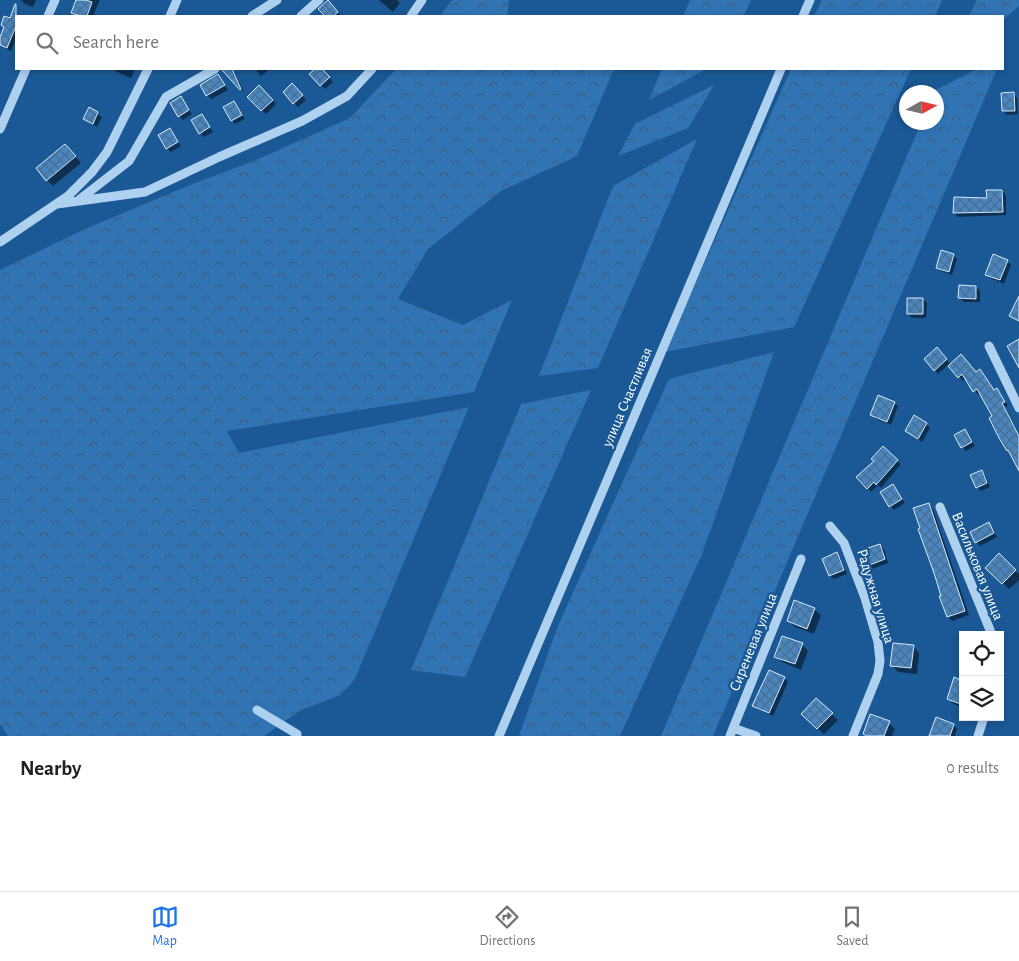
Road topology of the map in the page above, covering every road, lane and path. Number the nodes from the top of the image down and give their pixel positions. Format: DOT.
graph roads {
  1 [pos="55,0"];
  2 [pos="177,0"];
  3 [pos="277,0"];
  4 [pos="319,0"];
  5 [pos="422,0"];
  6 [pos="810,0"];
  7 [pos="48,15"];
  8 [pos="170,15"];
  9 [pos="254,15"];
  10 [pos="301,15"];
  11 [pos="412,15"];
  12 [pos="803,15"];
  13 [pos="26,70"];
  14 [pos="148,70"];
  15 [pos="213,70"];
  16 [pos="371,70"];
  17 [pos="781,70"];
  18 [pos="0,129"];
  19 [pos="79,201"];
  20 [pos="57,204"];
  21 [pos="0,242"];
  22 [pos="989,346"];
  23 [pos="1019,408"];
  24 [pos="940,508"];
  25 [pos="830,526"];
  26 [pos="801,559"];
  27 [pos="990,631"];
  28 [pos="258,710"];
  29 [pos="983,721"];
  30 [pos="731,732"];
  31 [pos="297,736"];
  32 [pos="499,736"];
  33 [pos="756,736"];
  34 [pos="853,736"];
  35 [pos="978,736"];
  1 -- 7 [label="street"];
  2 -- 8 [label="street"];
  3 -- 9 [label="street"];
  4 -- 10 [label="street"];
  5 -- 11 [label="street"];
  6 -- 12 [label="street"];
  13 -- 18 [label="street"];
  14 -- 20 [label="street"];
  15 -- 19 [label="street"];
  16 -- 19 [label="street"];
  17 -- 32 [label="street, улица Счастливая"];
  19 -- 20 [label="street"];
  20 -- 21 [label="street"];
  22 -- 23 [label="street"];
  24 -- 27 [label="street, Васильковая улица"];
  25 -- 34 [label="street, Радужная улица"];
  26 -- 30 [label="street, Сиреневая улица"];
  28 -- 31 [label="street"];
  29 -- 35 [label="street"];
  30 -- 33 [label="street"];
}
